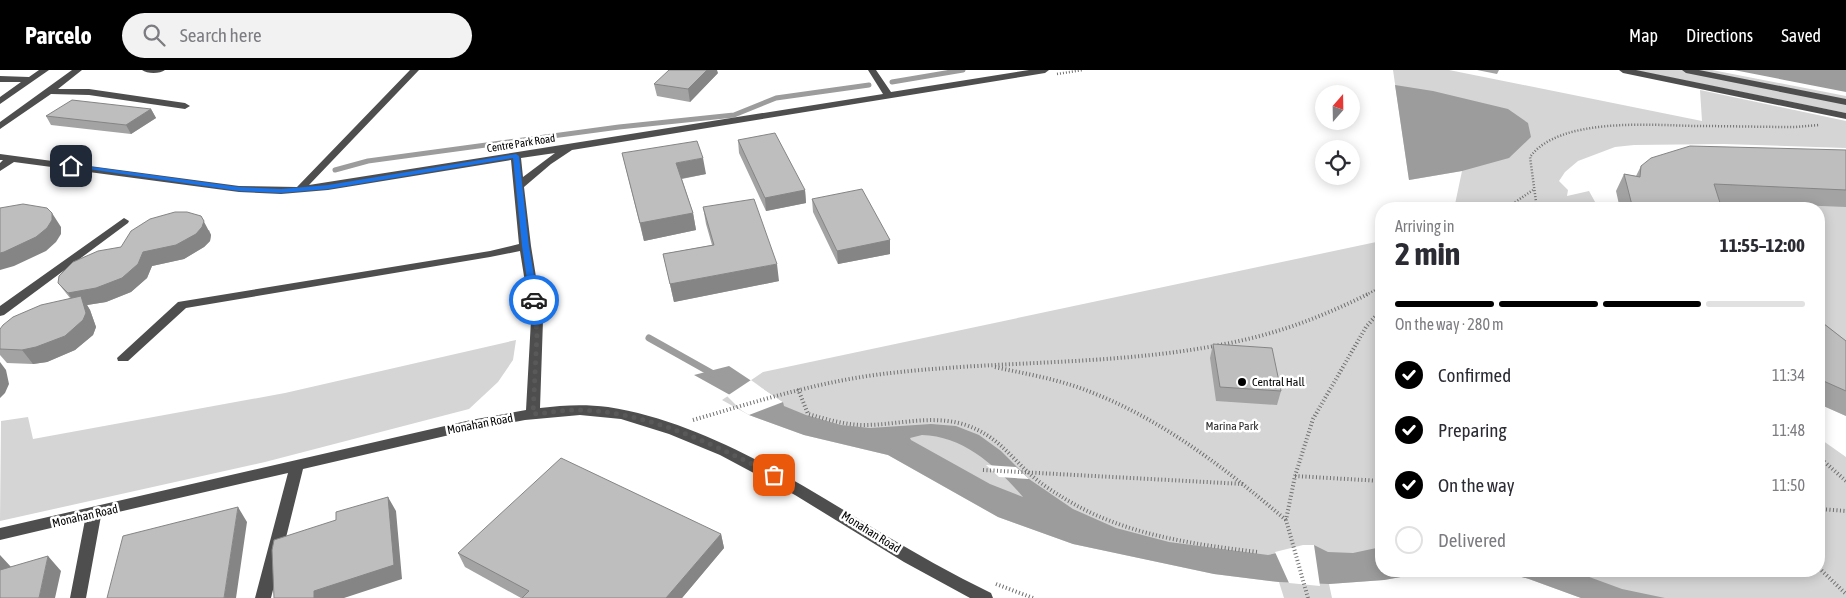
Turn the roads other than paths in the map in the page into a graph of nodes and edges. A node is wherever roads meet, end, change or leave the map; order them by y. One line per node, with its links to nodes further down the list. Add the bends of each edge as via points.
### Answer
1 (45, 70): 11 (street)
2 (78, 70): 12 (street)
3 (146, 70): 4 (street)
4 (161, 70)
5 (415, 70): 25 (street)
6 (872, 70): 13 (street)
7 (1045, 70): 13 (street, Centre Park Road)
8 (1623, 70): 17 (street)
9 (1686, 70): 15 (street)
10 (0, 80): 11 (street)
11 (30, 80): 14 (street)
12 (48, 91): 16 (street, via 89,92); 18 (street)
13 (889, 96): 19 (street, Centre Park Road)
14 (0, 101)
15 (1846, 102)
16 (185, 106)
17 (1846, 116)
18 (0, 126)
19 (573, 147): 20 (street, Centre Park Road); 24 (street, via 546,162)
20 (516, 156): 24 (street); 25 (street, Centre Park Road)
21 (0, 157): 22 (street, Centre Park Road)
22 (13, 158): 23 (street); 25 (street, Centre Park Road, via 239,189)
23 (0, 168)
24 (519, 186): 27 (street)
25 (300, 189)
26 (124, 221): 28 (street)
27 (526, 246): 29 (street, via 182,305); 30 (street, via 537,320)
28 (0, 312)
29 (123, 358)
30 (533, 414): 31 (street, Monahan Road, via 433,433); 36 (street, Monahan Road, via 590,411 621,415 718,447 774,475 911,558)
31 (297, 466): 32 (street, Monahan Road); 35 (street)
32 (94, 514): 33 (street, Monahan Road); 34 (street)
33 (0, 534)
34 (78, 598)
35 (263, 598)
36 (985, 598)

